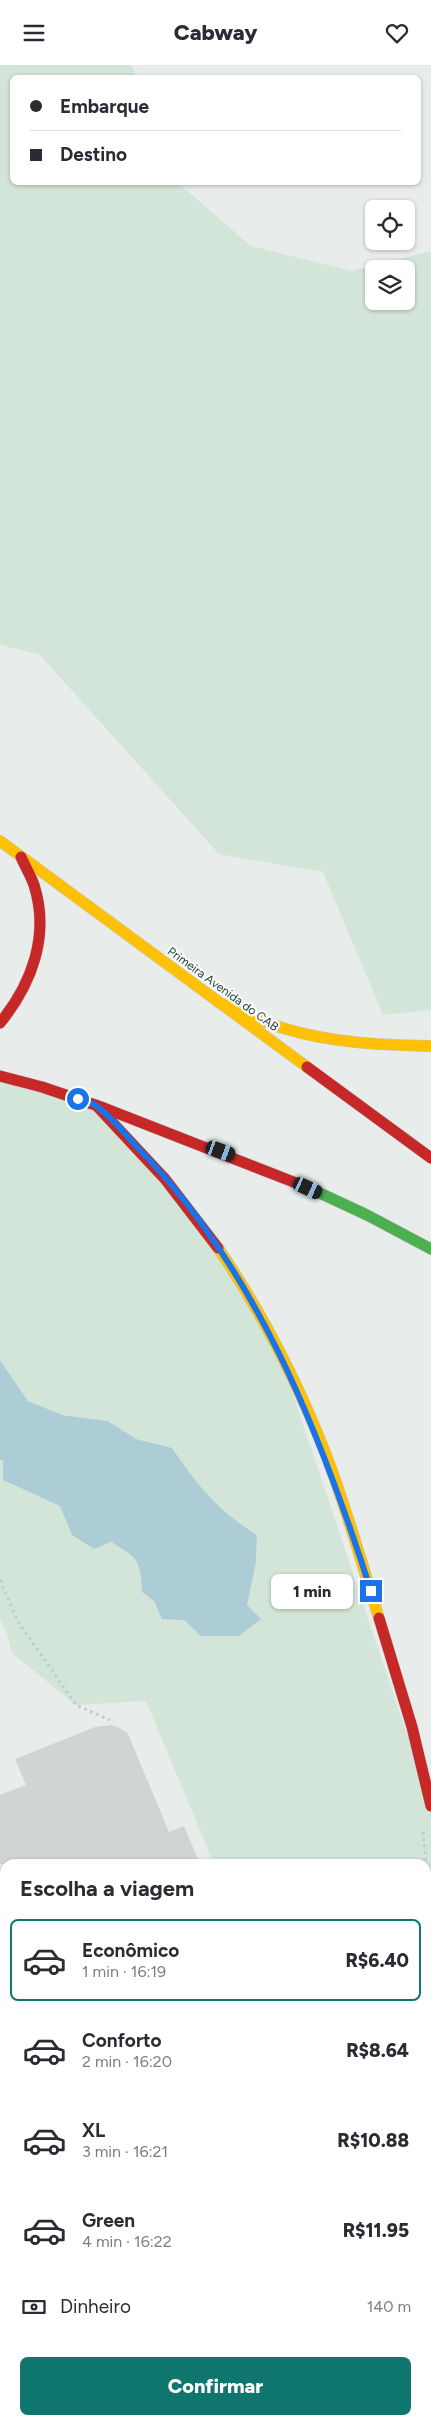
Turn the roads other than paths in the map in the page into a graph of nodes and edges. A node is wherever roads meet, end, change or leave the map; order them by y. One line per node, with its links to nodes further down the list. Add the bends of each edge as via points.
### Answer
1 (0, 841): 2 (main road, Primeira Avenida do CAB)
2 (20, 855): 3 (main road, Primeira Avenida do CAB); 4 (main road, via 34,885 40,917 39,949 30,980 14,1008)
3 (218, 1002): 5 (main road, via 285,1028 338,1041); 8 (main road, Primeira Avenida do CAB)
4 (0, 1023)
5 (431, 1046)
6 (0, 1076): 7 (main road)
7 (96, 1105): 9 (main road, via 256,1165); 10 (main road, via 160,1170 196,1216 226,1259 279,1353 324,1453 351,1530 418,1745)
8 (431, 1158)
9 (431, 1249)
10 (431, 1806)

